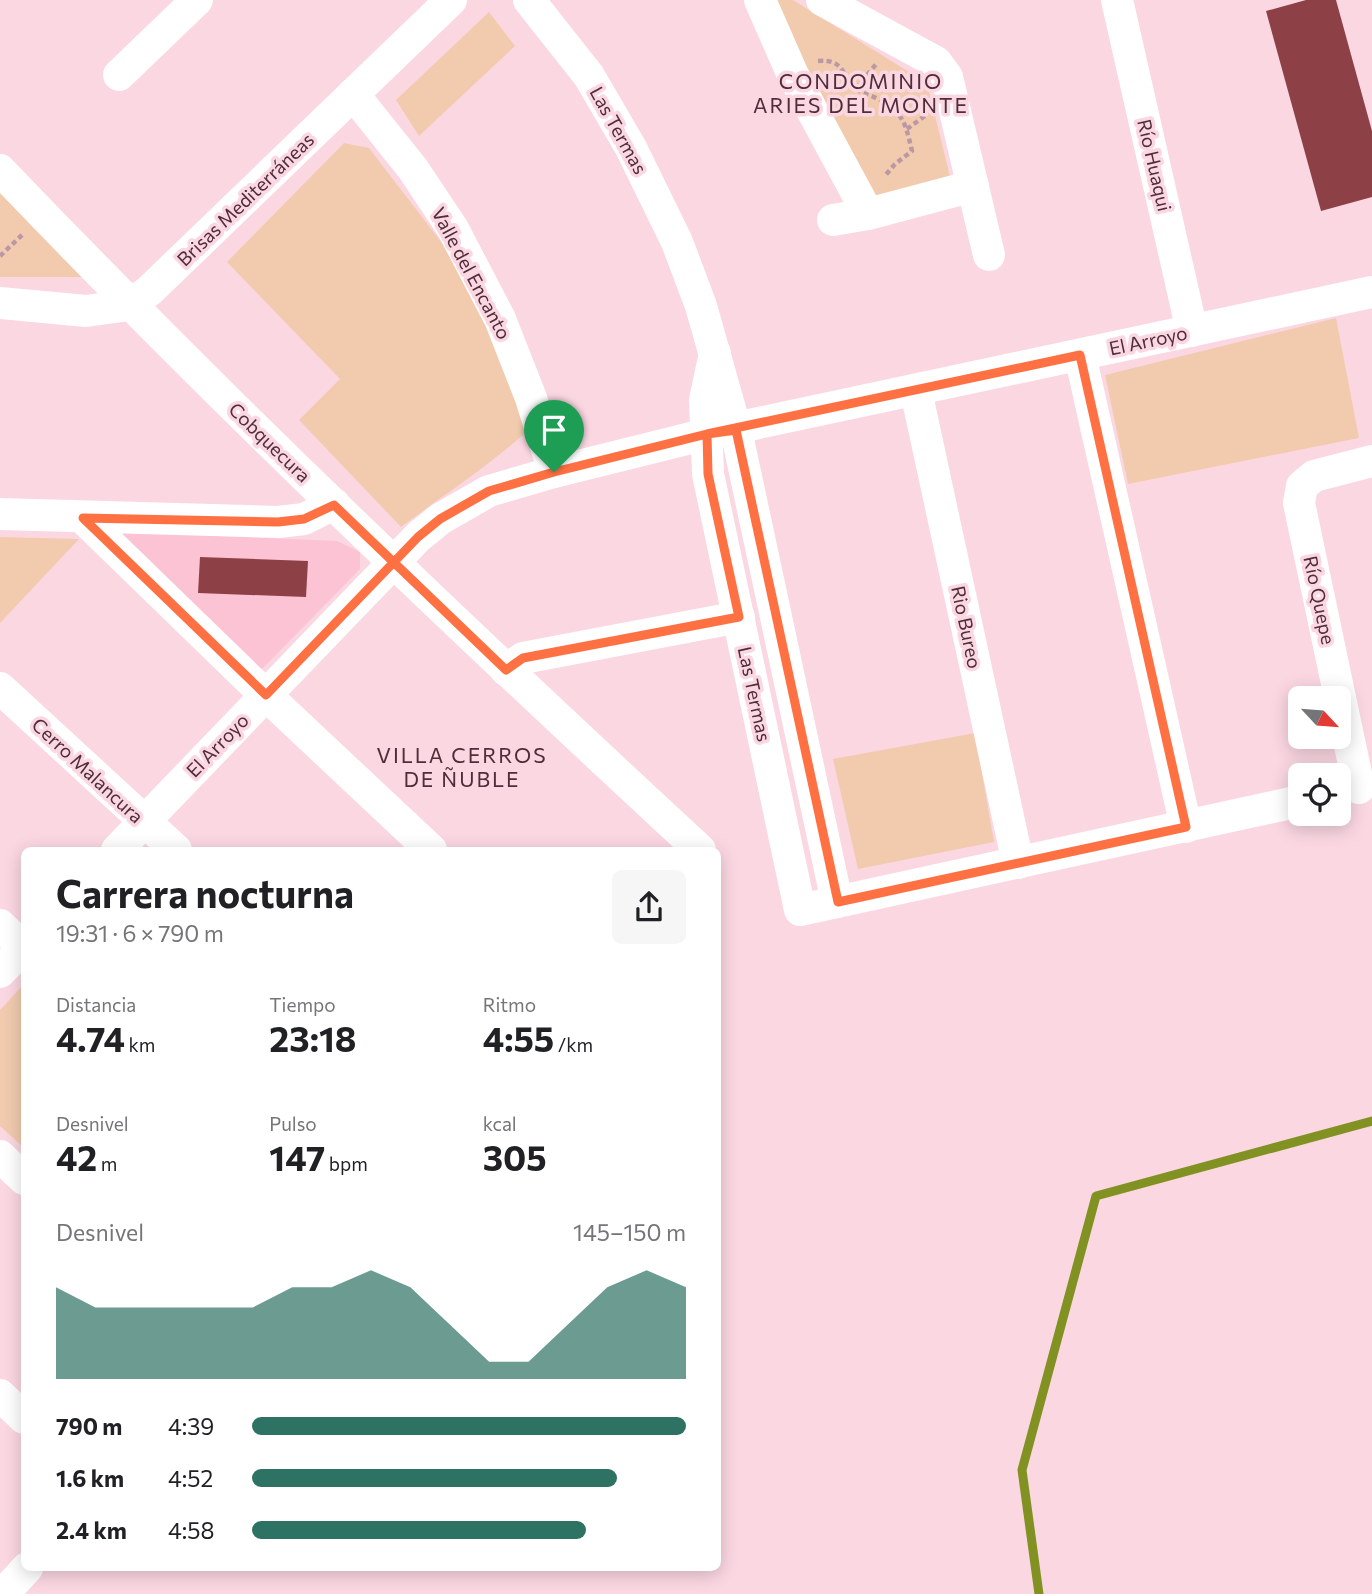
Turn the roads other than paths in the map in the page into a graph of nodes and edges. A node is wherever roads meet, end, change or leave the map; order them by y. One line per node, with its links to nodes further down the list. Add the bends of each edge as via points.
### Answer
1 (197, 0): 7 (street)
2 (451, 0): 8 (street, Brisas Mediterráneas)
3 (528, 0): 20 (street, Las Termas, via 589,76 677,242 715,353)
4 (760, 0): 11 (street, via 792,73)
5 (822, 0): 10 (street, via 936,62 947,77)
6 (1117, 0): 17 (street, Río Huaqui)
7 (119, 75)
8 (353, 94): 16 (street, Brisas Mediterráneas, via 149,291); 22 (street, Valle del Encanto, via 413,169 453,229 500,319)
9 (0, 170): 16 (street, Cobquecura)
10 (973, 186): 11 (street); 13 (street)
11 (868, 214): 12 (street)
12 (833, 220)
13 (989, 255)
14 (1372, 292): 17 (street, El Arroyo)
15 (0, 303): 16 (street, Brisas Mediterráneas, via 86,311)
16 (129, 305): 23 (street, Cobquecura)
17 (1192, 331): 18 (street, El Arroyo)
18 (1080, 355): 19 (street, El Arroyo); 34 (street)
19 (916, 391): 20 (street, El Arroyo); 39 (street, Rio Bureo)
20 (722, 432): 22 (street, El Arroyo); 27 (street, Las Termas, via 708,474); 40 (street, Las Termas)
21 (1372, 461): 31 (street, Río Quepe, via 1314,477 1302,486 1299,503)
22 (554, 472): 26 (street, El Arroyo, via 470,501 440,519)
23 (334, 505): 25 (street, via 304,519 278,522); 26 (street, Cobquecura)
24 (0, 514): 25 (street)
25 (83, 518): 30 (street)
26 (394, 562): 28 (street, Cobquecura); 30 (street, El Arroyo)
27 (739, 617): 28 (street, via 523,658); 40 (street, Las Termas, via 800,910)
28 (506, 670): 38 (street, Cobquecura)
29 (0, 688): 33 (street, Cerro Malancura)
30 (266, 695): 33 (street, El Arroyo); 37 (street)
31 (1357, 788)
32 (1288, 804): 34 (street)
33 (144, 822): 35 (street, El Arroyo); 36 (street, Cerro Malancura)
34 (1186, 827): 39 (street)
35 (120, 847)
36 (173, 847)
37 (428, 847)
38 (697, 847)
39 (1018, 863): 40 (street)
40 (838, 902)
41 (0, 925): 42 (street)
42 (21, 944)
43 (21, 950): 44 (street)
44 (0, 972)
45 (0, 1156): 46 (street)
46 (21, 1176)
47 (0, 1395): 48 (street)
48 (21, 1415)
49 (24, 1571): 50 (street)
50 (3, 1594)

